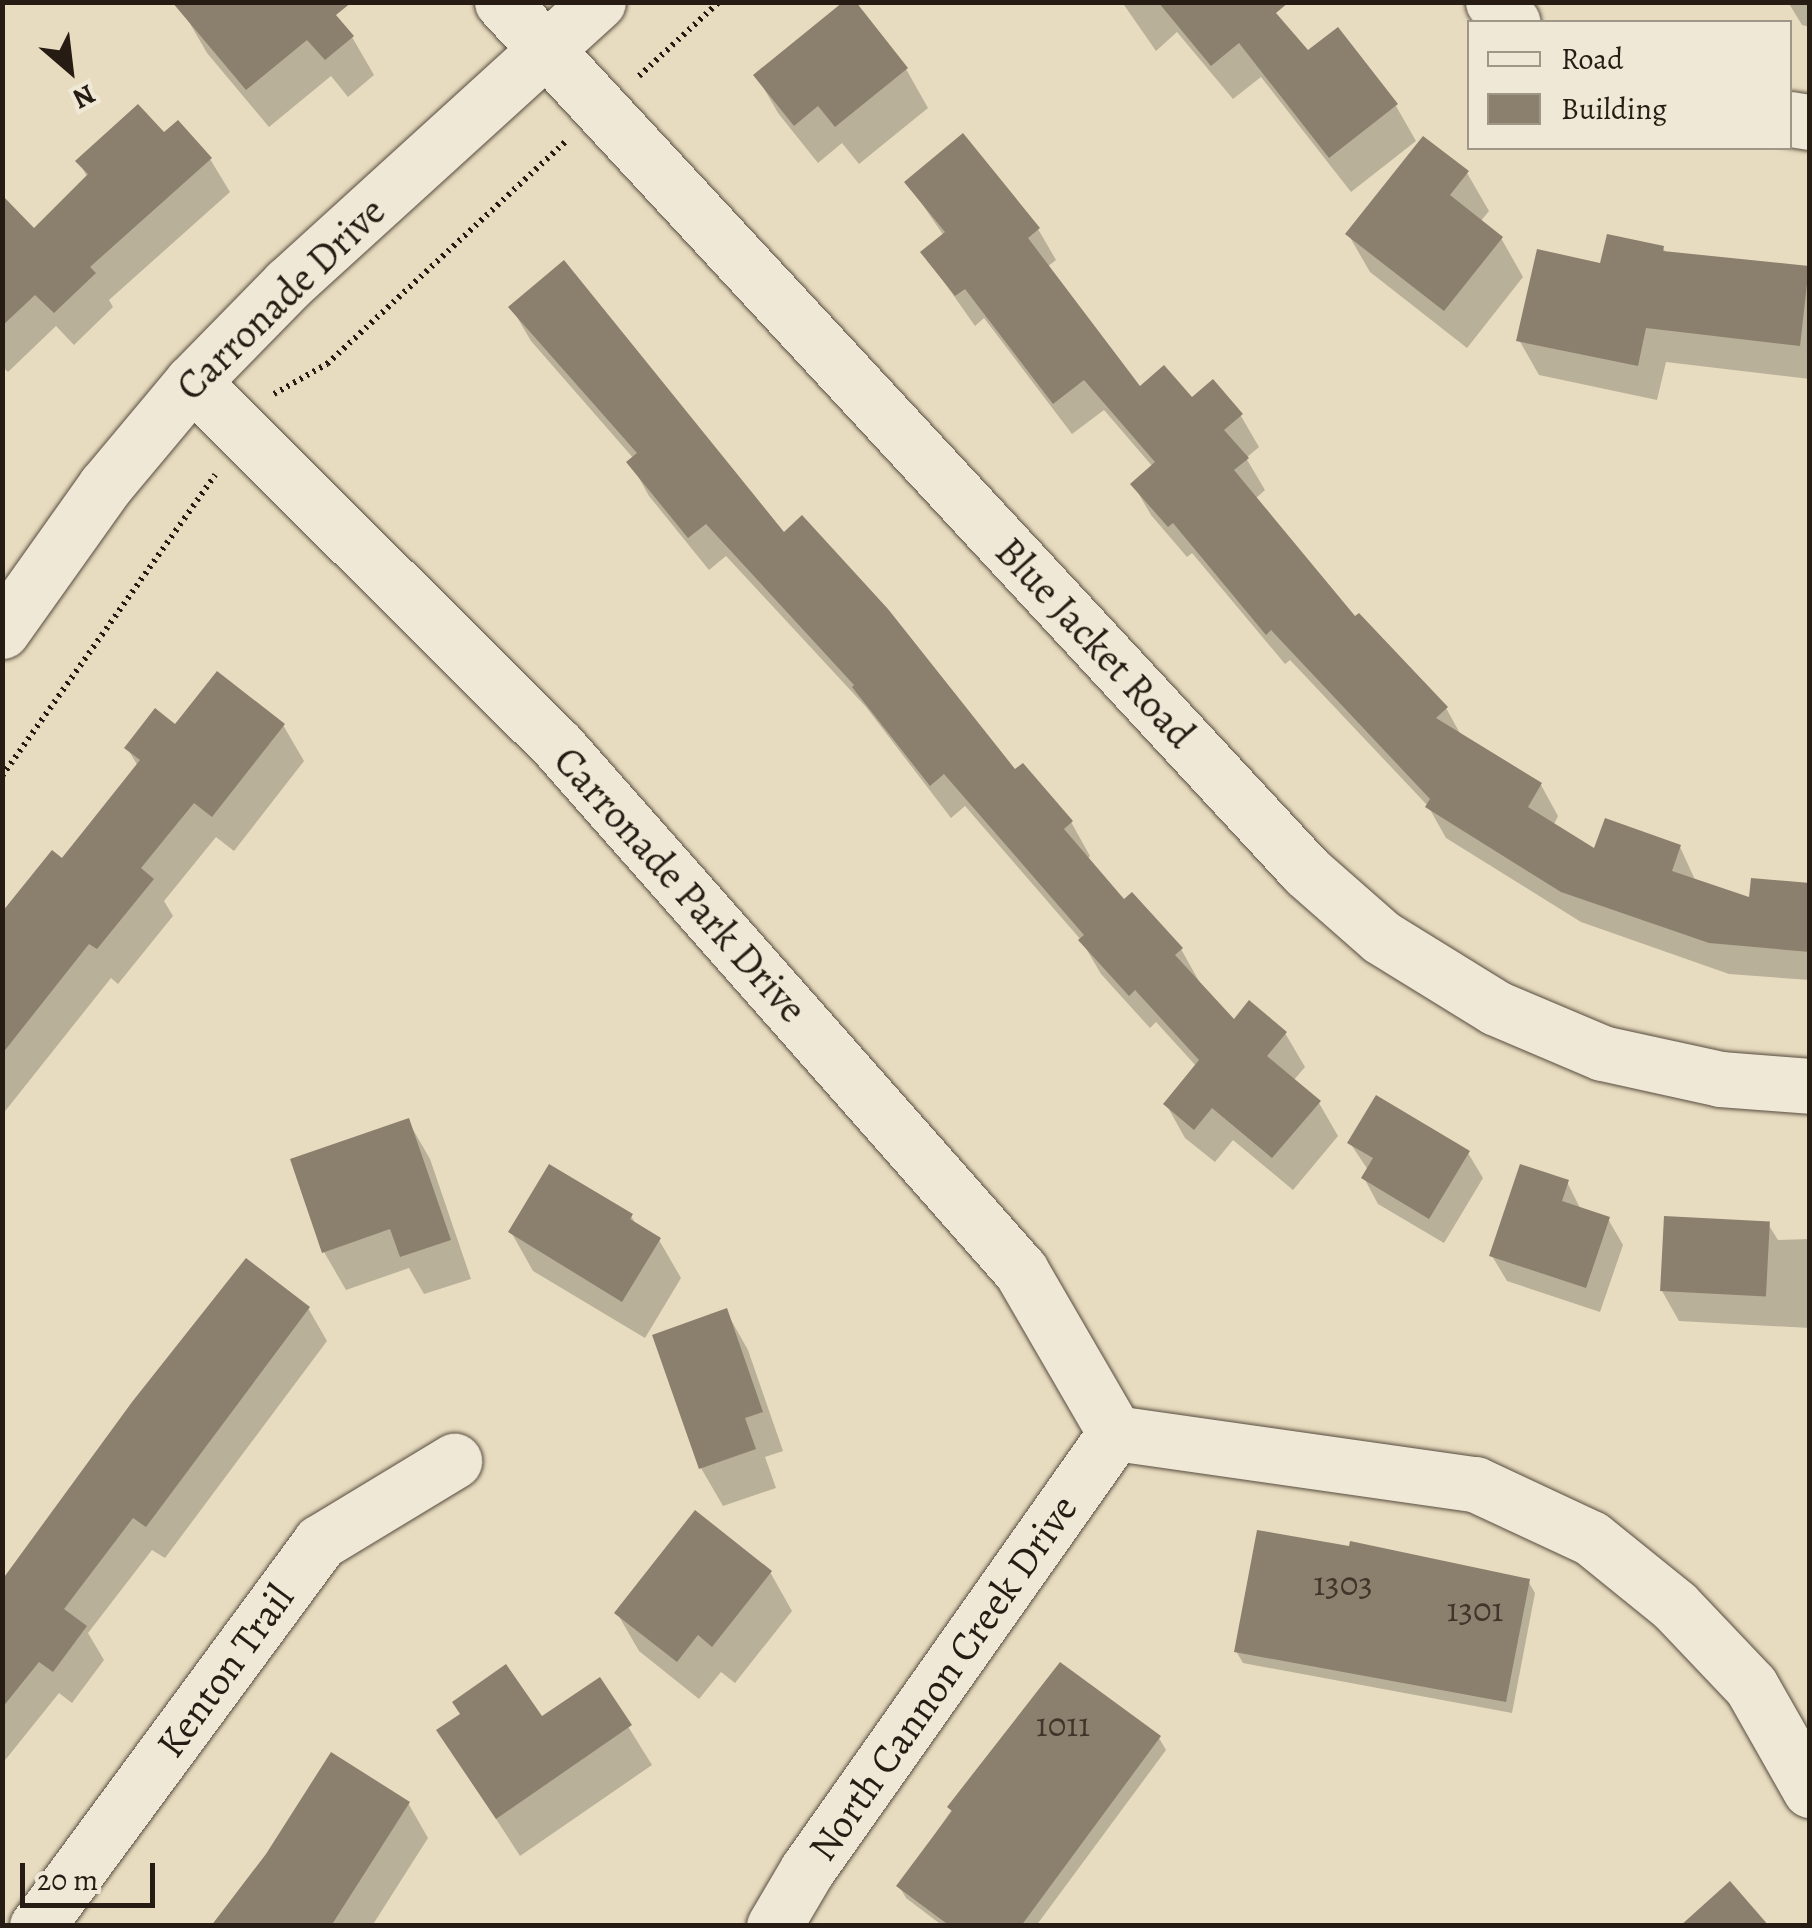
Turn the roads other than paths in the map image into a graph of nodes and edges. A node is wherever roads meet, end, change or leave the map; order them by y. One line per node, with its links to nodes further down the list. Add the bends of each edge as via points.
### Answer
1 (502, 2): 3 (street, Blue Jacket Road)
2 (598, 2): 3 (street, Carronade Drive)
3 (546, 50): 4 (street, Carronade Drive, via 288,284); 6 (street, Blue Jacket Road, via 1306,871 1381,938 1496,1008 1602,1053 1720,1079)
4 (192, 382): 5 (street, Carronade Drive, via 104,486); 7 (street, Carronade Park Drive, via 558,746 1021,1270)
5 (2, 631)
6 (1810, 1086)
7 (1115, 1432): 9 (street, via 1475,1484 1591,1538 1675,1606 1751,1686); 11 (street, North Cannon Creek Drive)
8 (454, 1461): 10 (street, Kenton Trail, via 320,1542)
9 (1810, 1790)
10 (37, 1926)
11 (774, 1926)

